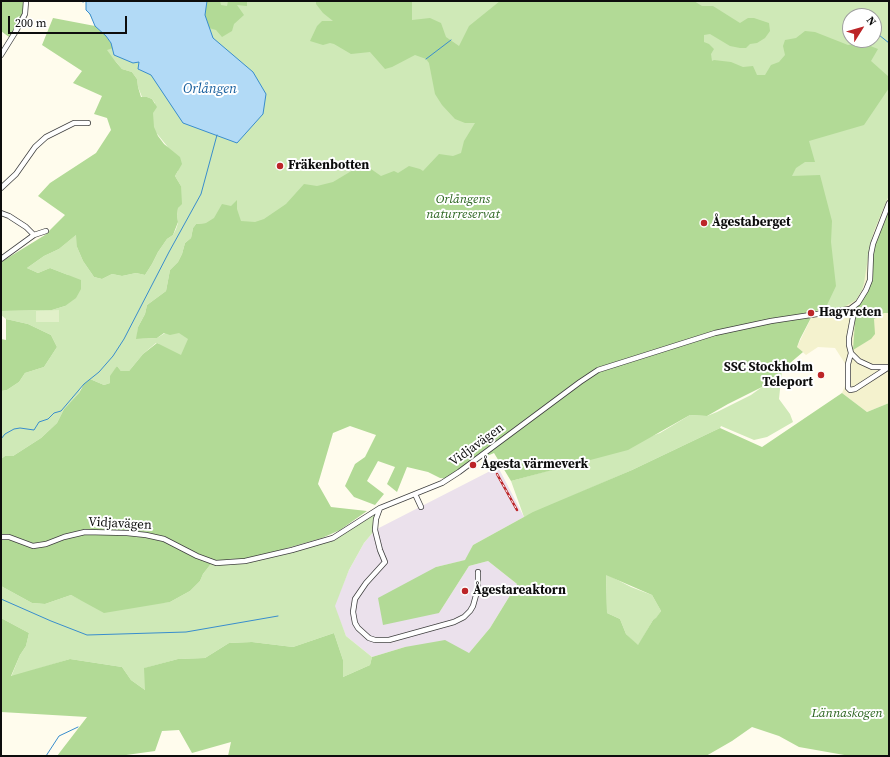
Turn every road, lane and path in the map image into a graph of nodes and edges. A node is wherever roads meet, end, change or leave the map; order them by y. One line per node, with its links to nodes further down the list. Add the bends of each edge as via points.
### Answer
1 (26, 1): 2 (street, via 25,14)
2 (1, 55)
3 (88, 123): 4 (street, via 74,123 52,133 35,147 16,174)
4 (1, 188)
5 (889, 203): 10 (street, via 873,244 870,280 858,303)
6 (1, 213): 8 (street, via 20,223)
7 (46, 231): 8 (street)
8 (34, 235): 9 (street)
9 (1, 259)
10 (850, 309): 11 (street, via 853,317 849,338); 13 (street, Vidjavägen, via 765,322 715,333 598,370 459,472 442,483)
11 (851, 353): 12 (street, via 859,362 872,368); 12 (street, via 848,364 850,390)
12 (889, 367)
13 (415, 494): 14 (street, Vidjavägen); 15 (street)
14 (380, 508): 16 (street, Vidjavägen, via 333,538 245,561 216,562 197,556 164,539 127,533 84,532 33,546 9,537); 17 (street, via 375,530 385,562 366,583 353,606 355,623 363,634 375,640 389,640 464,617 473,606 478,588)
15 (421, 508)
16 (1, 537)
17 (478, 572)

